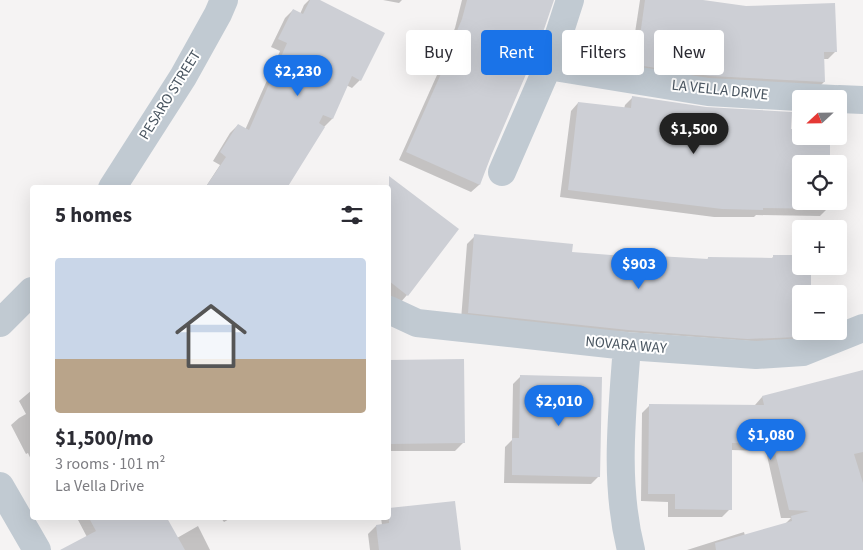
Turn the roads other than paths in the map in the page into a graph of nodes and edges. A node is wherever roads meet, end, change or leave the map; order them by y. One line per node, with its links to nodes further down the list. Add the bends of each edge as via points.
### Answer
1 (224, 0): 10 (street, PESARO STREET, via 184,77)
2 (570, 0): 3 (street)
3 (552, 54)
4 (552, 67): 6 (street, LA VELLA DRIVE, via 708,92)
5 (544, 75): 9 (street)
6 (792, 97)
7 (848, 99): 8 (street)
8 (863, 100)
9 (502, 172)
10 (114, 185)
11 (30, 293): 13 (street)
12 (391, 311): 15 (street, NOVARA WAY, via 417,323)
13 (0, 323)
14 (863, 328): 15 (street, NOVARA WAY, via 803,352 756,355)
15 (627, 346): 18 (street, via 621,490)
16 (0, 486): 17 (street)
17 (37, 550)
18 (631, 550)

